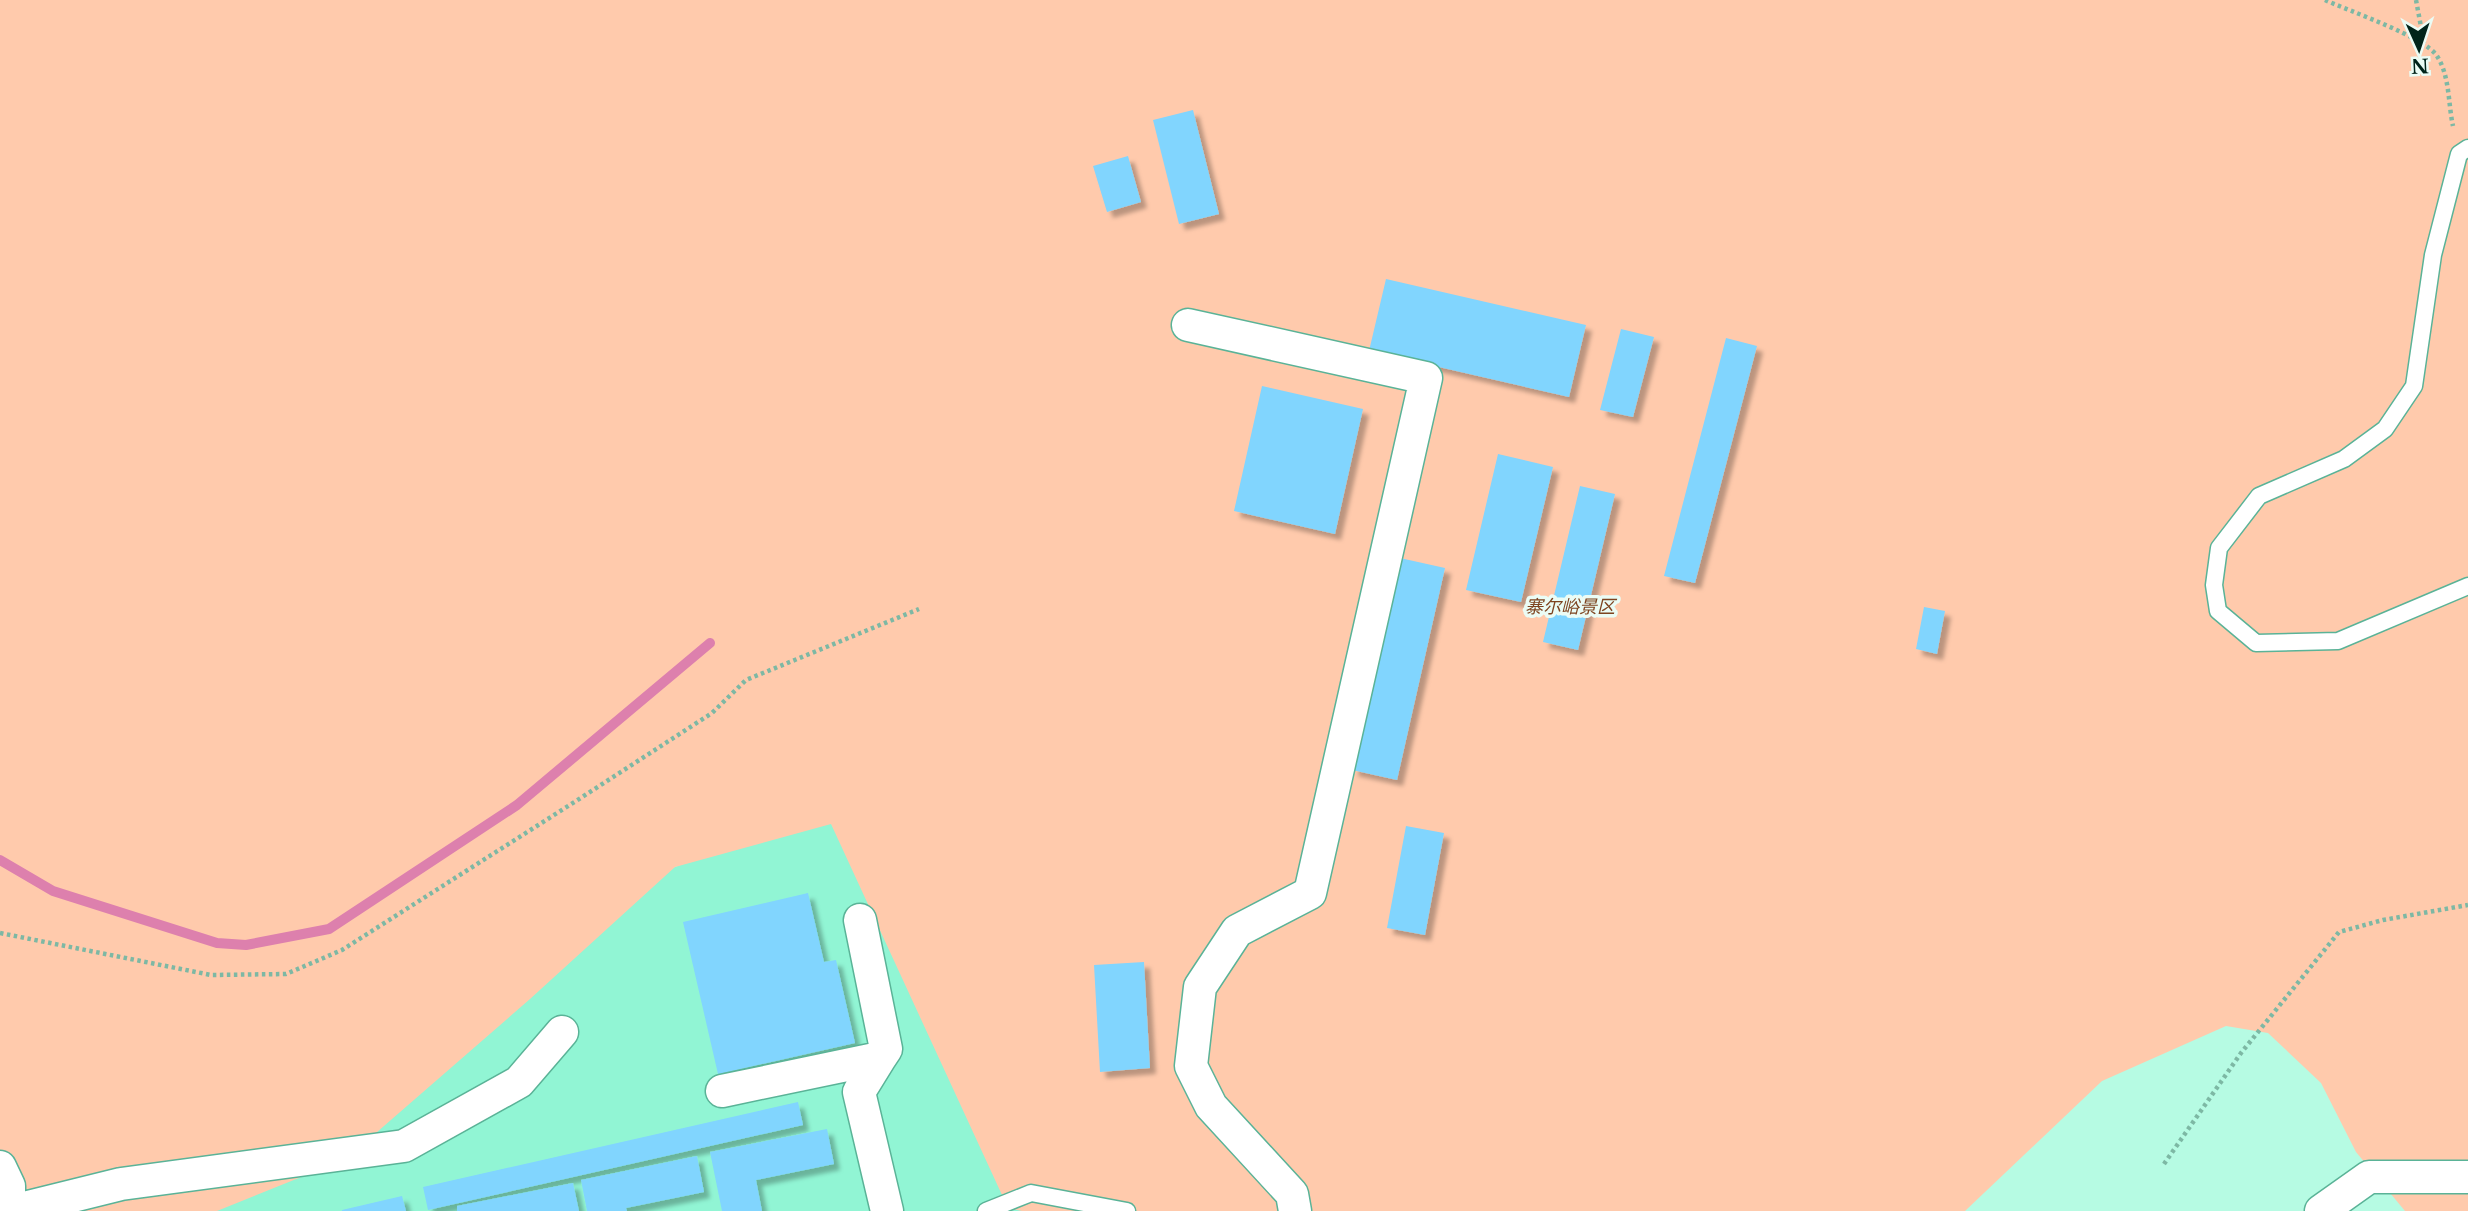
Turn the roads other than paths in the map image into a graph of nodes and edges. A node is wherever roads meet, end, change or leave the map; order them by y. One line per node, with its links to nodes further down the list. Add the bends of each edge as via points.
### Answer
1 (2464, 151): 3 (lane, via 2433,254 2414,386 2385,429 2344,459 2259,496 2219,548 2214,585 2218,611 2256,643 2338,641)
2 (1188, 325): 14 (street, via 1426,378 1310,894 1237,931 1200,987 1191,1066 1211,1106 1292,1194)
3 (2468, 586)
4 (860, 920): 6 (street, via 887,1049)
5 (562, 1032): 10 (street, via 519,1082 404,1146 121,1184)
6 (880, 1058): 7 (street); 11 (street, via 859,1092)
7 (722, 1091)
8 (0, 1167): 10 (street, via 9,1186)
9 (2468, 1177): 15 (street, via 2369,1177)
10 (11, 1211)
11 (887, 1211)
12 (986, 1211): 13 (lane, via 1031,1193)
13 (1127, 1211)
14 (1295, 1211)
15 (2321, 1211)

